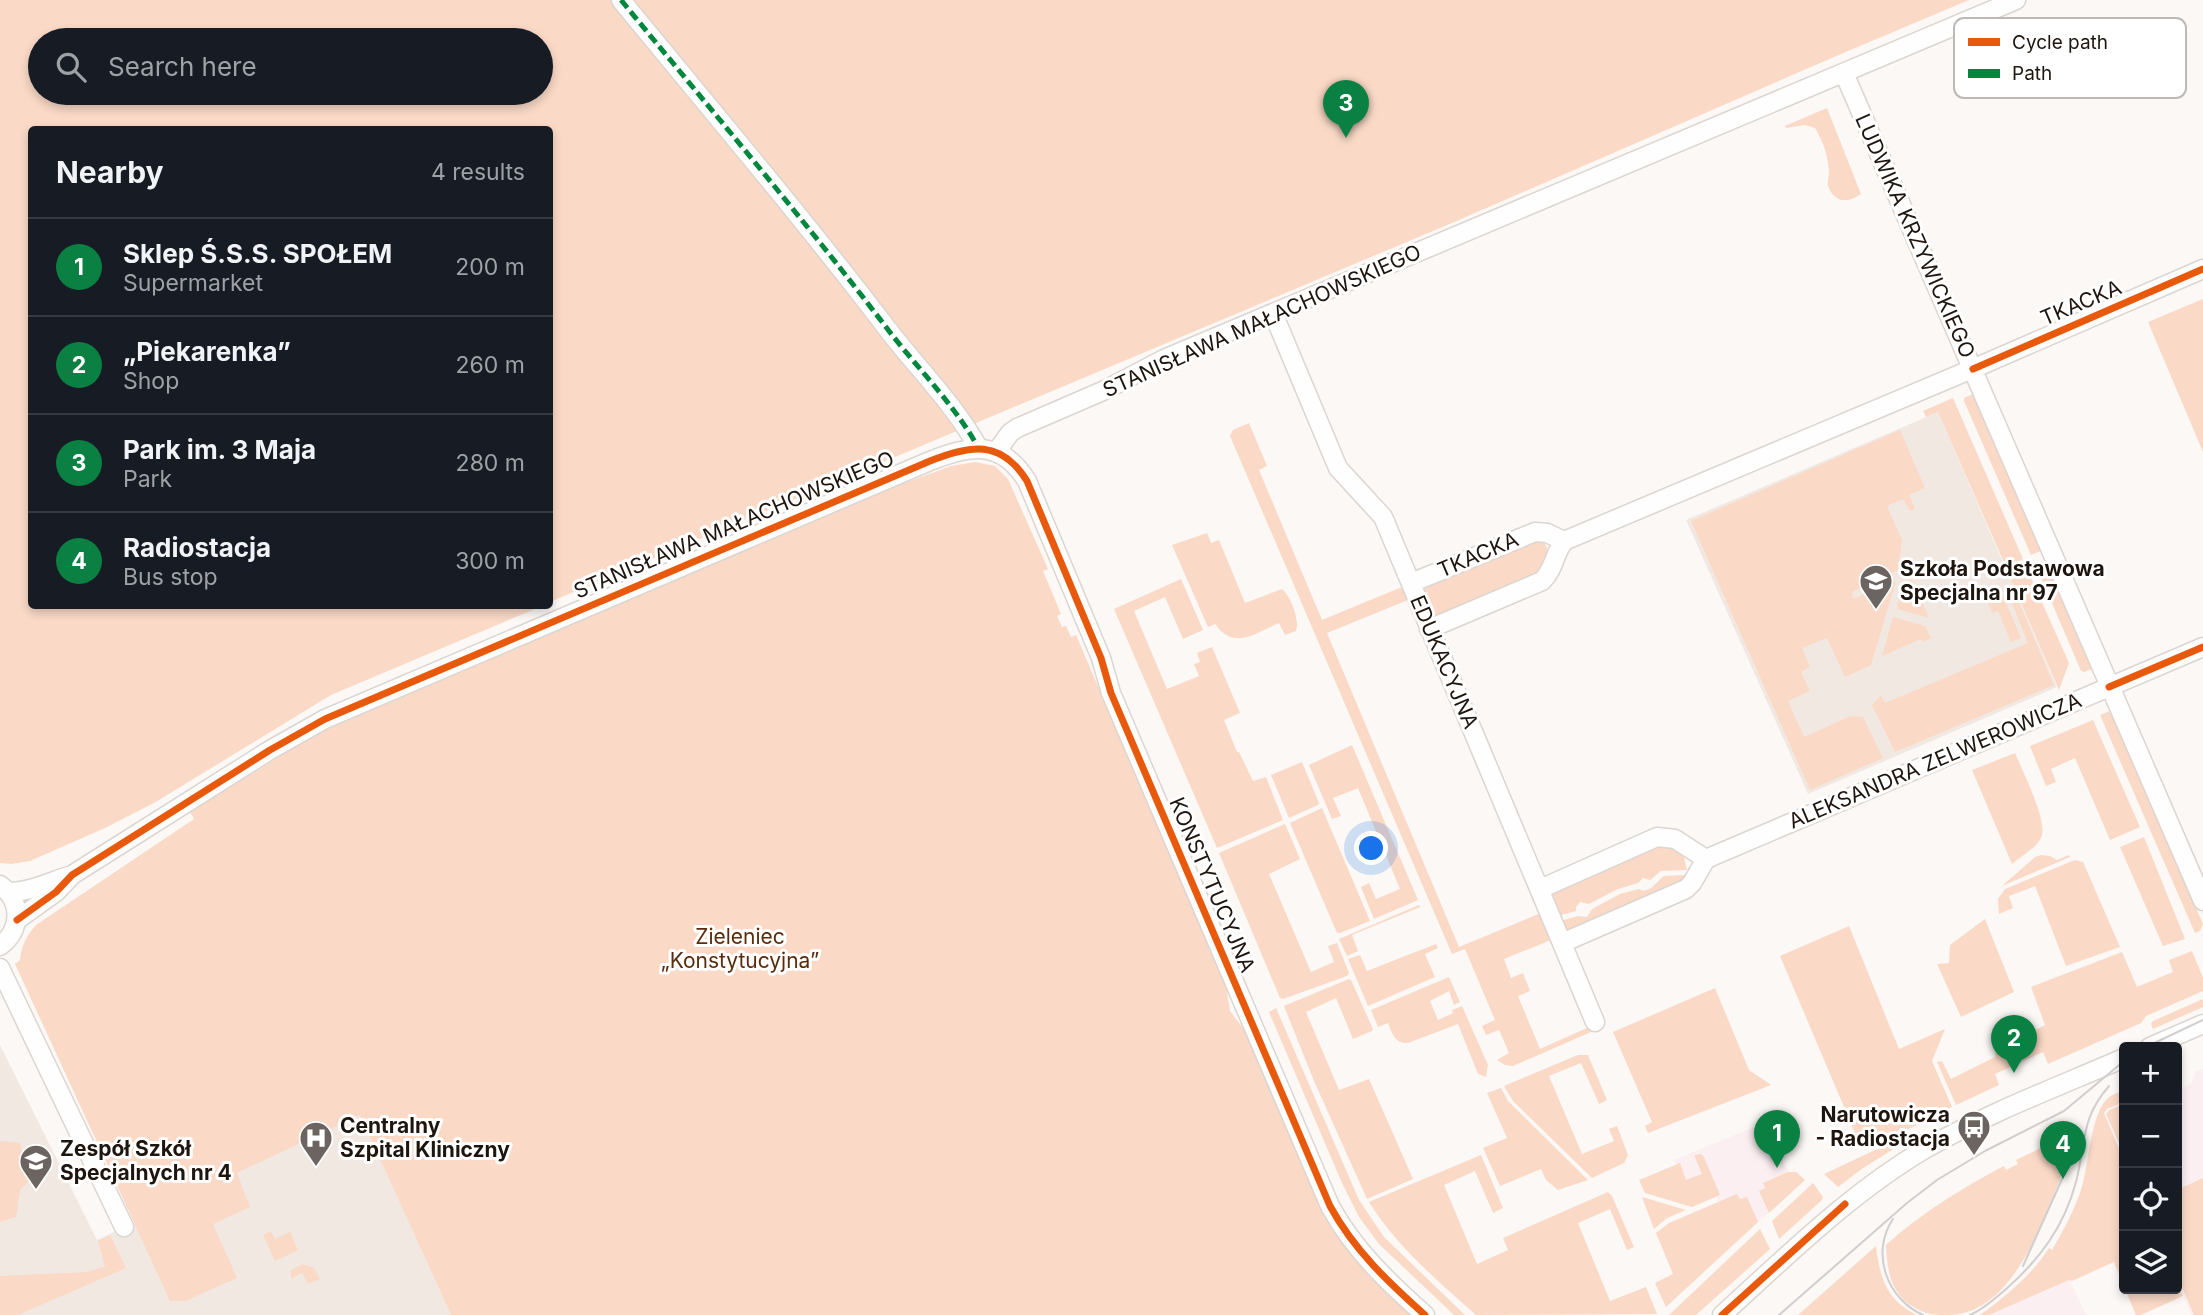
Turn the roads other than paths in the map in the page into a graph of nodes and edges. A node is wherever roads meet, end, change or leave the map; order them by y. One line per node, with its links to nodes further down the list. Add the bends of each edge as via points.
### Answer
1 (621, 0): 9 (street, via 847,275 966,426)
2 (2016, 0): 3 (street, STANISŁAWA MAŁACHOWSKIEGO)
3 (1973, 18)
4 (1954, 26): 5 (street, STANISŁAWA MAŁACHOWSKIEGO)
5 (1844, 72): 7 (street, STANISŁAWA MAŁACHOWSKIEGO); 8 (street, LUDWIKA KRZYWICKIEGO)
6 (2203, 269): 8 (street, TKACKA)
7 (1273, 313): 10 (street, STANISŁAWA MAŁACHOWSKIEGO, via 1017,428); 12 (street, EDUKACYJNA, via 1338,468 1383,517)
8 (1973, 369): 11 (street, TKACKA); 15 (street, LUDWIKA KRZYWICKIEGO)
9 (979, 449): 10 (street, STANISŁAWA MAŁACHOWSKIEGO); 17 (street, STANISŁAWA MAŁACHOWSKIEGO, via 929,461 325,719)
10 (997, 451): 30 (street, KONSTYTUCYJNA, via 1015,464 1027,481 1101,658 1111,693 1330,1206 1360,1252)
11 (1564, 541): 12 (street, TKACKA, via 1535,532); 13 (street, via 1542,582)
12 (1411, 583): 13 (street, EDUKACYJNA)
13 (1429, 629): 19 (street, EDUKACYJNA)
14 (2203, 647): 15 (street, ALEKSANDRA ZELWEROWICZA)
15 (2109, 687): 16 (street, ALEKSANDRA ZELWEROWICZA); 20 (street, LUDWIKA KRZYWICKIEGO)
16 (1706, 859): 19 (street, via 1675,839 1657,837); 22 (street, via 1686,889)
17 (72, 875): 18 (street, STANISŁAWA MAŁACHOWSKIEGO, via 25,891); 21 (street, STANISŁAWA MAŁACHOWSKIEGO)
18 (5, 888): 21 (street, via 17,909)
19 (1540, 889): 22 (street, EDUKACYJNA)
20 (2203, 901)
21 (17, 920): 23 (street)
22 (1562, 943): 25 (street, EDUKACYJNA)
23 (0, 946)
24 (0, 968): 29 (street)
25 (1595, 1022)
26 (2203, 1024): 27 (street)
27 (2162, 1042)
28 (2119, 1060): 31 (street, via 1992,1114 1905,1162 1845,1205)
29 (124, 1227)
30 (1425, 1315)
31 (1722, 1315)

